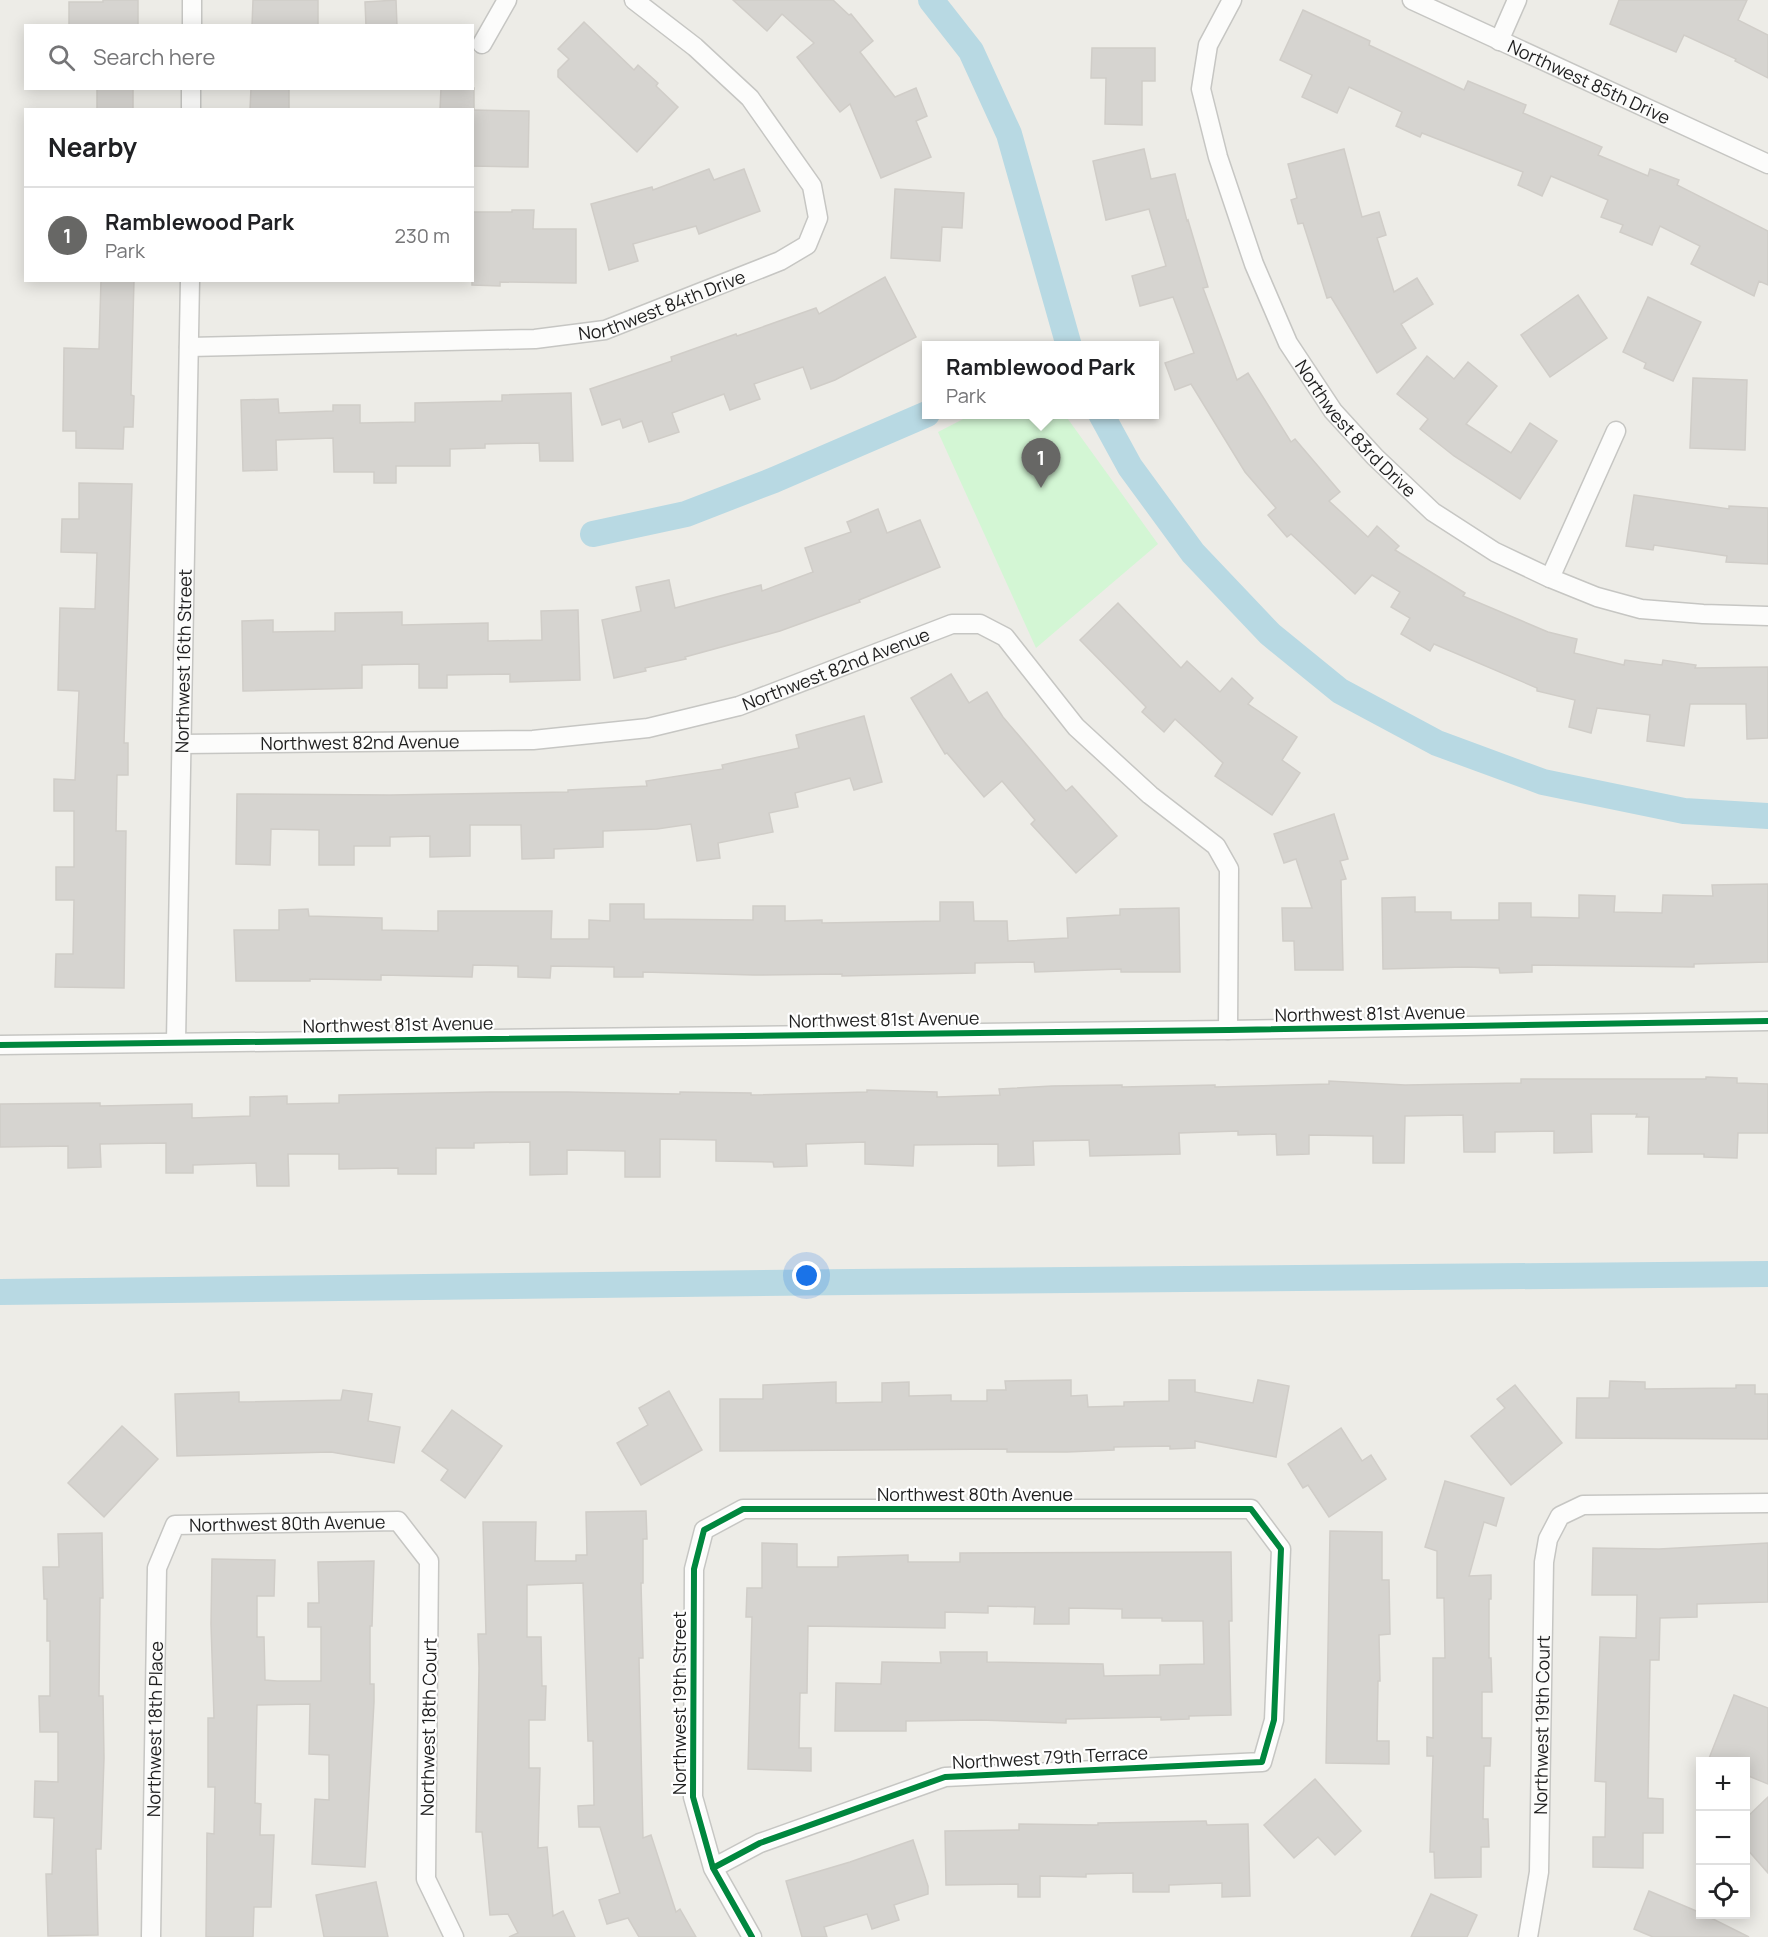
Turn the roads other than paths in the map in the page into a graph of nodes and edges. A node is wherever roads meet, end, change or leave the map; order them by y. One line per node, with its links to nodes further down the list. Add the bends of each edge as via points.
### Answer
1 (192, 0): 7 (street)
2 (507, 0): 9 (street)
3 (634, 0): 14 (street, Northwest 84th Drive, via 695,47 750,98 812,186 818,218 807,244 780,261 605,330 535,339)
4 (1232, 0): 16 (street, Northwest 83rd Drive, via 1208,45 1201,89 1218,158 1250,253 1288,343 1333,411 1433,512 1495,552)
5 (1412, 0): 8 (street, Northwest 85th Drive)
6 (1517, 0): 8 (street)
7 (192, 24)
8 (1499, 42): 12 (street, Northwest 85th Drive)
9 (482, 44)
10 (191, 90): 11 (street)
11 (191, 108)
12 (1768, 164)
13 (190, 282): 14 (street, Northwest 16th Street)
14 (189, 347): 18 (street, Northwest 16th Street)
15 (1616, 430): 16 (street)
16 (1550, 578): 17 (street, Northwest 83rd Drive, via 1641,609)
17 (1768, 616)
18 (182, 744): 20 (street, Northwest 82nd Avenue, via 533,740 648,728 739,706 952,624 980,624 1005,638 1085,734 1150,795 1216,846 1229,869); 21 (street, Northwest 16th Street)
19 (1768, 1021): 20 (street, Northwest 81st Avenue)
20 (1227, 1030): 21 (street, Northwest 81st Avenue)
21 (176, 1041): 22 (street, Northwest 81st Avenue)
22 (0, 1045)
23 (1768, 1503): 32 (street, Northwest 19th Court, via 1582,1505 1560,1516 1548,1539 1544,1562 1539,1872)
24 (398, 1521): 25 (street, Northwest 80th Avenue); 30 (street, Northwest 18th Court, via 429,1561 426,1879)
25 (175, 1525): 29 (street, Northwest 18th Place, via 157,1568)
26 (704, 1530): 27 (street, Northwest 80th Avenue, via 743,1509 1251,1509 1281,1549 1274,1720); 28 (street, Northwest 19th Street, via 694,1569 693,1797)
27 (1262, 1762): 28 (street, Northwest 79th Terrace, via 945,1777 760,1843)
28 (713, 1868): 31 (street, Northwest 19th Street)
29 (151, 1937)
30 (454, 1937)
31 (752, 1937)
32 (1528, 1937)

